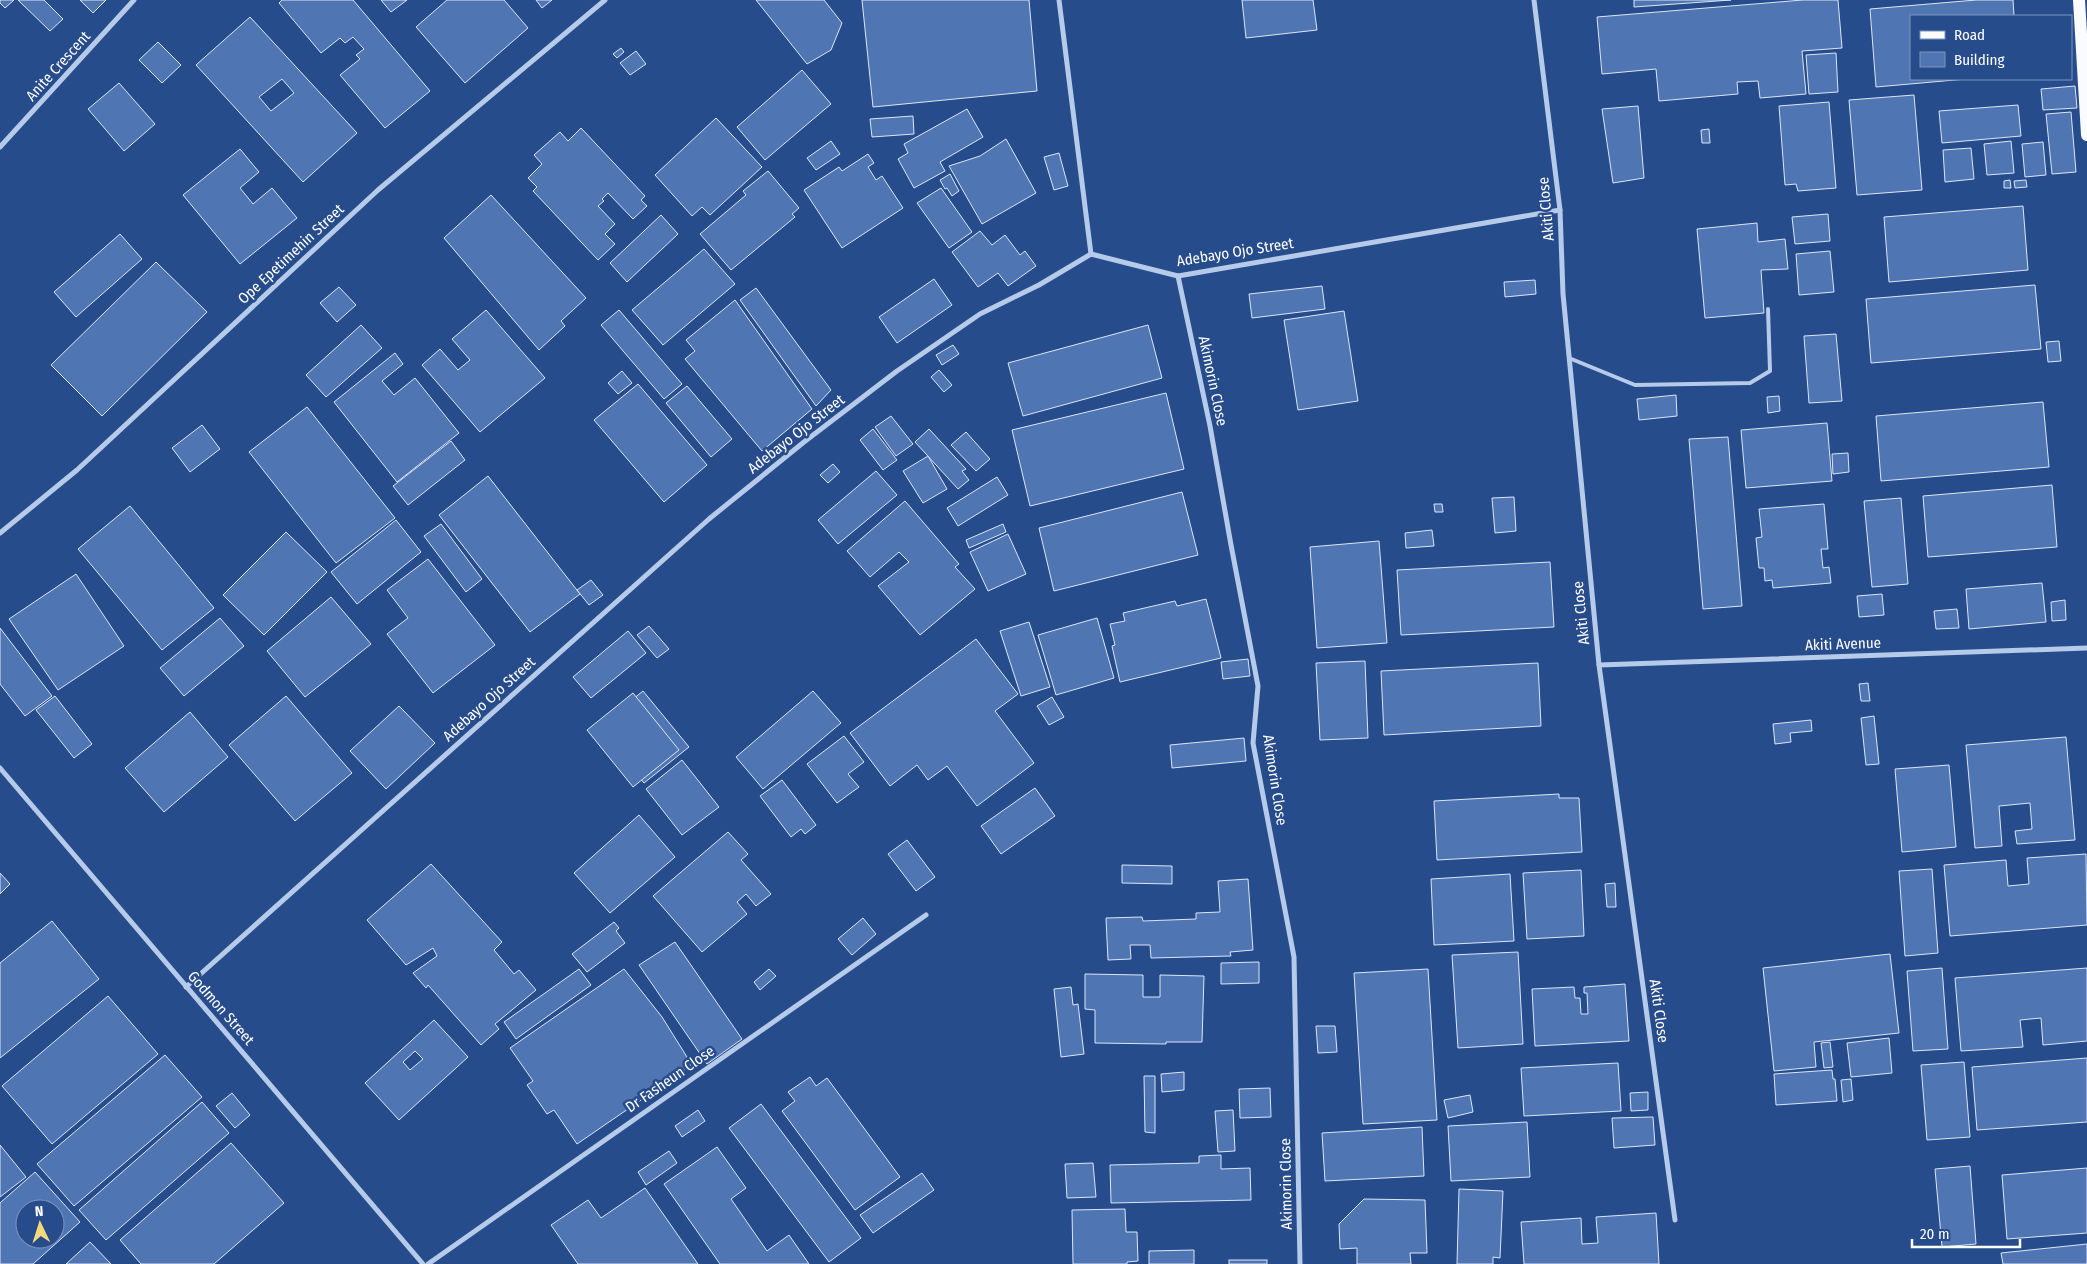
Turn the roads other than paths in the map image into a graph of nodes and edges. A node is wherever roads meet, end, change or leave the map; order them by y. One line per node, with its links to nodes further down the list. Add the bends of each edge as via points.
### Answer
1 (134, 0): 7 (street, Anite Crescent)
2 (605, 0): 13 (street, Ope Epetimehin Street, via 378,190 77,470)
3 (1060, 0): 9 (street)
4 (1534, 0): 8 (street, Akiti Close)
5 (2079, 0): 6 (main road)
6 (2087, 135)
7 (0, 147)
8 (1560, 210): 10 (street, Adebayo Ojo Street); 12 (street, Akiti Close)
9 (1091, 254): 10 (street, Adebayo Ojo Street); 18 (street, Adebayo Ojo Street, via 1039,285 980,314 897,371 804,442 702,526)
10 (1178, 276): 22 (street, Akimorin Close, via 1210,426 1258,686 1253,742 1294,956)
11 (1768, 309): 12 (lane, via 1770,371 1750,384 1635,385)
12 (1569, 358): 15 (street, Akiti Close)
13 (0, 533)
14 (2087, 648): 15 (street, Akiti Avenue)
15 (1599, 665): 19 (street, Akiti Close)
16 (0, 768): 18 (street, Godmon Street)
17 (926, 915): 21 (street, Dr Fasheun Close)
18 (186, 987): 20 (street, Godmon Street)
19 (1675, 1220)
20 (423, 1264)
21 (428, 1264)
22 (1300, 1264)

